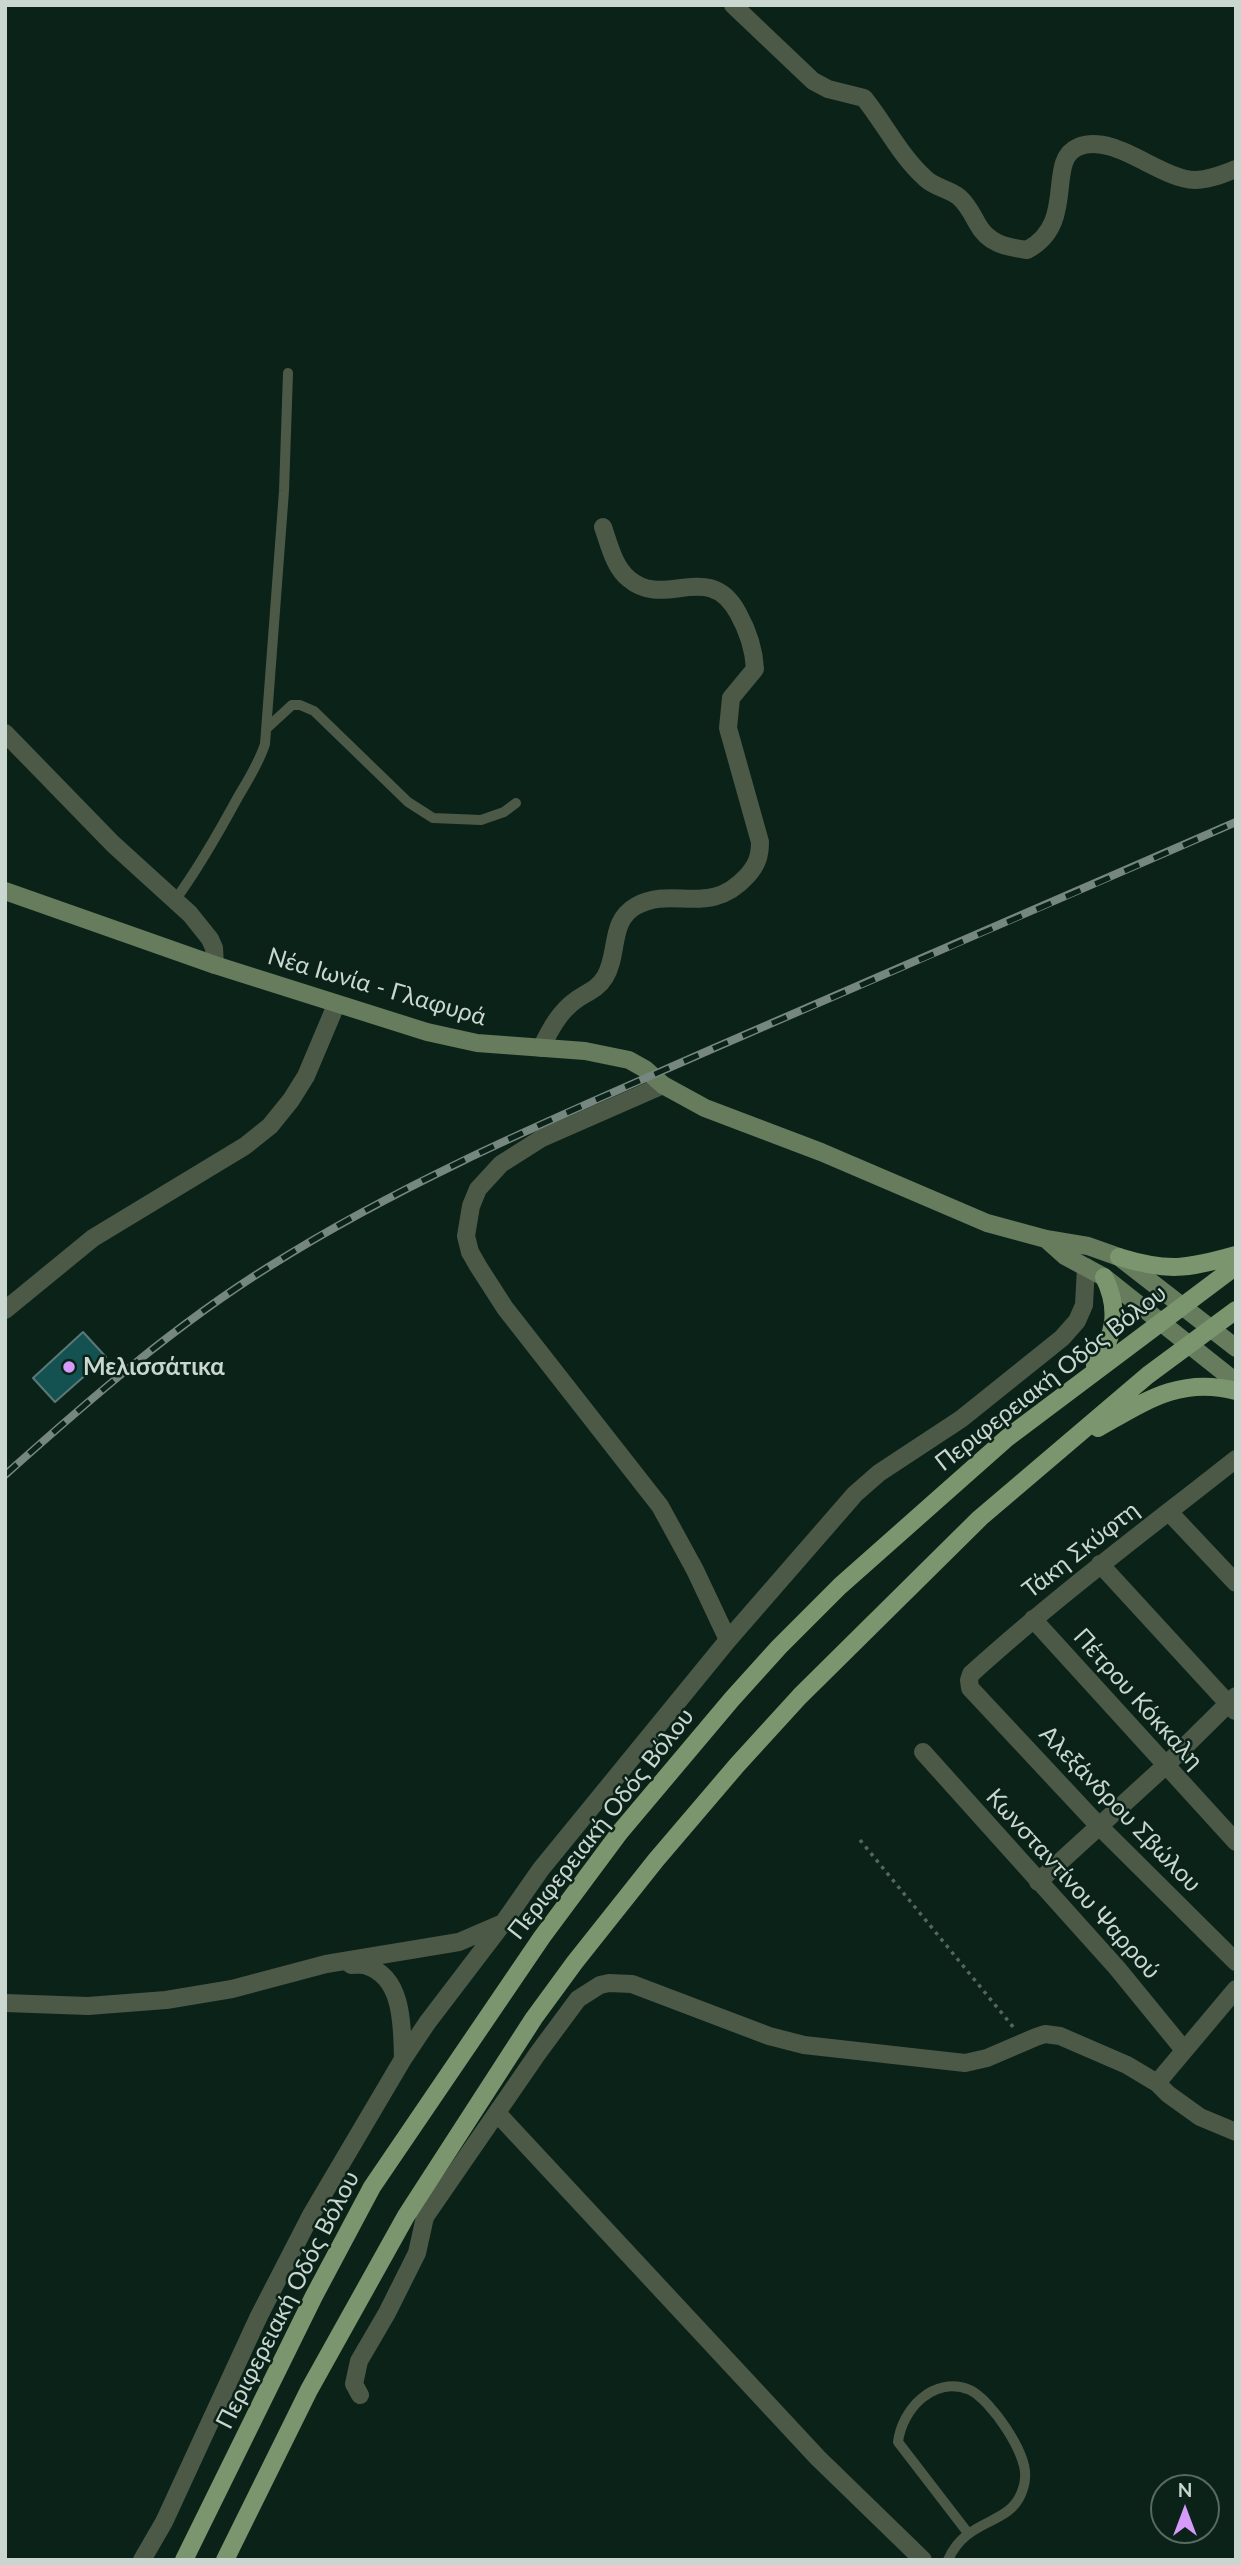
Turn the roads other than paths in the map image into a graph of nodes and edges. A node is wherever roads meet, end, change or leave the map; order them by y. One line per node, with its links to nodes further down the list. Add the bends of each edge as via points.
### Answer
1 (733, 5): 2 (street, via 813,82 864,98 922,176 957,195 985,234 1000,245 1027,250 1046,236 1054,223 1066,156 1084,145 1116,149 1195,180)
2 (1236, 169)
3 (288, 373): 5 (lane)
4 (603, 527): 12 (street, via 616,562 631,581 652,589 715,588 732,601 748,631 755,669 731,698 727,728 760,856 750,873 725,894 651,900 623,916 604,978 559,1016)
5 (267, 728): 7 (lane, via 292,705 314,711 408,802 433,818 481,820); 9 (lane, via 262,755)
6 (5, 733): 9 (street)
7 (516, 803)
8 (5, 891): 10 (main road, Νέα Ιωνία - Γλαφυρά)
9 (175, 900): 10 (street, via 210,939)
10 (215, 965): 11 (main road, Νέα Ιωνία - Γλαφυρά)
11 (336, 1005): 12 (main road, Νέα Ιωνία - Γλαφυρά, via 454,1039); 21 (street, via 306,1076 270,1126 245,1146 93,1238)
12 (541, 1048): 13 (main road, Νέα Ιωνία - Γλαφυρά, via 619,1056)
13 (663, 1085): 14 (main road, Νέα Ιωνία - Γλαφυρά, via 723,1116 987,1223); 36 (street, via 542,1138 500,1164 478,1189 467,1237 478,1266 511,1317 660,1506)
14 (1046, 1239): 16 (main road, Νέα Ιωνία - Γλαφυρά, via 1088,1245); 17 (main road, Νέα Ιωνία - Γλαφυρά)
15 (1236, 1255): 16 (main road, via 1165,1268)
16 (1119, 1256): 20 (main road, Νέα Ιωνία - Γλαφυρά)
17 (1086, 1266): 19 (main road, Νέα Ιωνία - Γλαφυρά); 36 (street, via 1084,1305 1062,1339 961,1419 868,1482)
18 (1236, 1266): 20 (main road, Περιφερειακή Οδός Βόλου)
19 (1104, 1277): 23 (main road, Νέα Ιωνία - Γλαφυρά); 27 (main road, via 1113,1299 1114,1324 1106,1348)
20 (1183, 1307): 23 (main road, Περιφερειακή Οδός Βόλου); 24 (main road, Νέα Ιωνία - Γλαφυρά)
21 (5, 1310)
22 (1236, 1310): 24 (main road)
23 (1161, 1322): 25 (main road, Νέα Ιωνία - Γλαφυρά); 27 (main road, Περιφερειακή Οδός Βόλου)
24 (1212, 1329): 25 (main road); 26 (main road, Νέα Ιωνία - Γλαφυρά)
25 (1190, 1346): 28 (main road, Νέα Ιωνία - Γλαφυρά); 30 (main road)
26 (1236, 1348)
27 (1087, 1376): 57 (main road, Περιφερειακή Οδός Βόλου, via 1007,1438 840,1586 732,1699 620,1832 542,1937 372,2187)
28 (1236, 1382)
29 (1236, 1391): 30 (main road, via 1200,1386 1169,1392)
30 (1061, 1448): 58 (main road, via 979,1518 800,1696 656,1860 575,1962 406,2216 309,2390)
31 (1236, 1459): 32 (street, Τάκη Σκύφτη)
32 (1169, 1512): 33 (street, Τάκη Σκύφτη); 34 (street)
33 (1100, 1564): 35 (street, Τάκη Σκύφτη); 38 (street)
34 (1236, 1583)
35 (1033, 1619): 37 (street, Τάκη Σκύφτη, via 971,1674); 40 (street, Πέτρου Κόκκαλη)
36 (728, 1640): 44 (street, via 541,1869)
37 (970, 1688): 41 (street, Αλεξάνδρου Σβώλου)
38 (1233, 1704): 40 (street)
39 (923, 1752): 43 (street, Κωνσταντίνου Ψαρρού)
40 (1165, 1766): 41 (street); 42 (street, Πέτρου Κόκκαλη)
41 (1099, 1826): 43 (street); 45 (street, Αλεξάνδρου Σβώλου)
42 (1236, 1842)
43 (1038, 1882): 49 (street, Κωνσταντίνου Ψαρρού)
44 (504, 1922): 46 (street, via 459,1942); 50 (street)
45 (1236, 1962)
46 (326, 1964): 48 (street, via 232,1989 166,2000 88,2006); 50 (street, via 367,1965 383,1975 401,2012)
47 (1236, 1989): 49 (street)
48 (5, 2003)
49 (1184, 2050): 51 (street)
50 (403, 2059): 56 (street, via 265,2304)
51 (1157, 2082): 52 (street, via 1060,2036 1045,2035 965,2063 804,2045 639,1986 608,1983 578,1999); 53 (street, via 1200,2117)
52 (496, 2113): 54 (street, via 425,2217 417,2253 359,2361 354,2384); 59 (street, via 818,2458)
53 (1236, 2132)
54 (360, 2395)
55 (968, 2533): 55 (lane, via 1014,2506 1026,2476 1007,2430 991,2409 971,2391 937,2390 917,2401 903,2419 898,2442); 60 (lane)
56 (142, 2560)
57 (184, 2560)
58 (225, 2560)
59 (923, 2560)
60 (948, 2560)

